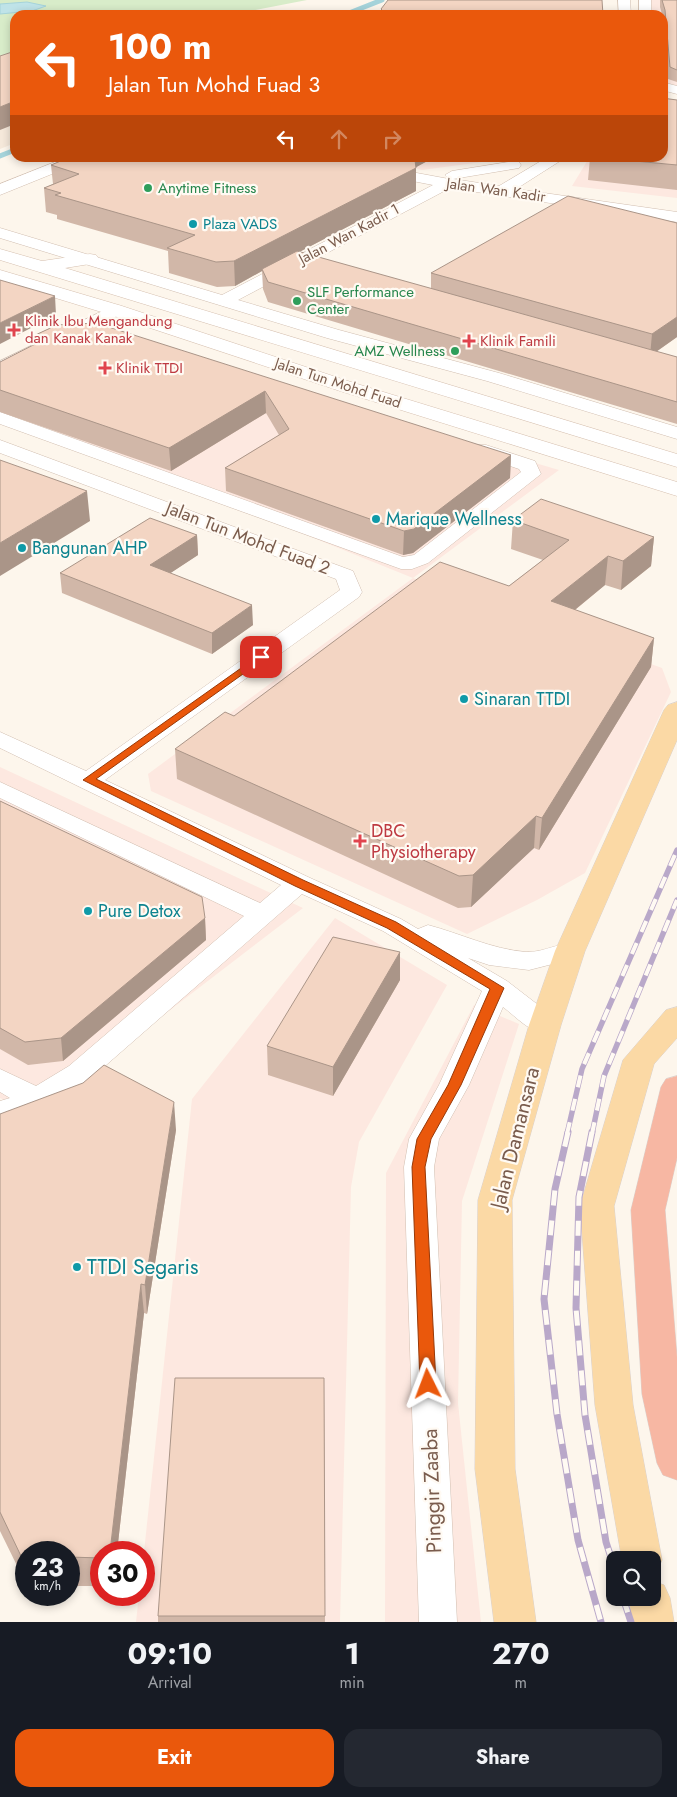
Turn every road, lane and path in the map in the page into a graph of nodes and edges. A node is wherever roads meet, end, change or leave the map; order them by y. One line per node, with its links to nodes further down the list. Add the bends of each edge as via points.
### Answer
1 (68, 162): 10 (main road)
2 (336, 162): 7 (street, Jalan Wan Kadir)
3 (516, 162): 7 (street, via 458,175)
4 (519, 162): 9 (street)
5 (549, 162): 6 (street)
6 (528, 174): 11 (street); 12 (street, via 529,182)
7 (405, 175): 8 (street, Jalan Wan Kadir)
8 (448, 183): 9 (street, Jalan Wan Kadir); 17 (street, Jalan Wan Kadir 1)
9 (482, 188): 11 (street, Jalan Wan Kadir)
10 (0, 190)
11 (502, 191): 12 (street, Jalan Wan Kadir)
12 (541, 196): 13 (street, Jalan Wan Kadir)
13 (677, 217)
14 (0, 233): 16 (street)
15 (0, 254): 18 (main road, Jalan Tun Mohd Fuad)
16 (90, 260): 18 (main road); 21 (street)
17 (294, 264): 19 (street); 21 (street, Jalan Wan Kadir 1)
18 (46, 269): 22 (main road, via 108,296 116,303); 26 (main road, Jalan Tun Mohd Fuad)
19 (320, 271)
20 (0, 275): 22 (main road, Jalan Tun Mohd Fuad)
21 (225, 300): 25 (street)
22 (115, 310): 23 (street); 31 (main road, Jalan Tun Mohd Fuad)
23 (89, 324): 24 (street); 27 (street)
24 (107, 330)
25 (333, 334): 26 (street); 29 (street, via 493,377)
26 (335, 357): 35 (main road, Jalan Tun Mohd Fuad)
27 (4, 363)
28 (0, 418): 34 (street, Jalan Tun Mohd Fuad 2)
29 (677, 433)
30 (466, 445): 33 (street)
31 (534, 445): 33 (street); 37 (main road, Jalan Tun Mohd Fuad)
32 (0, 446): 36 (street, Jalan Tun Mohd Fuad 2)
33 (512, 459): 38 (street, Jalan Tun Mohd Fuad 2, via 528,466 531,474 412,563 400,563)
34 (118, 460): 36 (street); 38 (street, Jalan Tun Mohd Fuad 2)
35 (677, 461)
36 (86, 478): 39 (street, Jalan Tun Mohd Fuad 2)
37 (677, 489)
38 (214, 494): 39 (street)
39 (184, 514): 42 (street, Jalan Tun Mohd Fuad 2, via 346,575 351,592)
40 (677, 710): 47 (main road, Jalan Damansara)
41 (0, 739): 42 (street)
42 (88, 780): 44 (street)
43 (0, 789): 45 (street)
44 (299, 883): 45 (street); 46 (street)
45 (264, 915): 53 (street, via 80,1073)
46 (392, 925): 47 (street, via 417,930 489,956 529,961); 48 (street)
47 (570, 951): 50 (main road, Jalan Damansara)
48 (497, 988): 50 (street); 58 (street, Pinggir Zaaba, via 454,1085 424,1139 418,1167)
49 (677, 1018): 56 (main road, via 639,1060 597,1206 614,1405)
50 (545, 1026): 59 (main road, Jalan Damansara, via 495,1200 495,1469)
51 (0, 1079): 53 (street)
52 (677, 1087): 55 (highway, via 648,1210 660,1394)
53 (36, 1098): 54 (street)
54 (0, 1113)
55 (677, 1463)
56 (640, 1551)
57 (650, 1606): 60 (main road)
58 (438, 1622)
59 (515, 1622)
60 (653, 1622)

